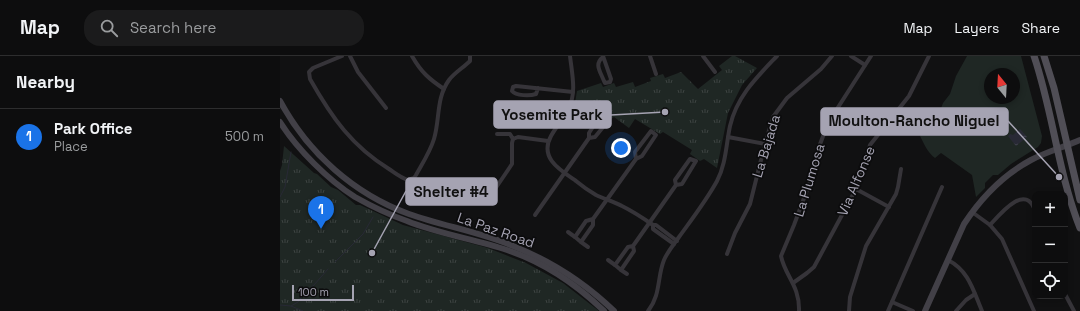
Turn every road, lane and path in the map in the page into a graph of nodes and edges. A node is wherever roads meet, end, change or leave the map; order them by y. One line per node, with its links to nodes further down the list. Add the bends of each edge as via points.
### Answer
1 (342, 56): 20 (street, via 313,68 309,72 310,80 336,122 354,143 405,179 411,179 416,175 430,149)
2 (350, 56): 23 (street, via 358,72)
3 (412, 56): 20 (street, via 429,80)
4 (570, 56): 21 (street)
5 (603, 56): 5 (street, via 611,78 608,83 604,81 598,63)
6 (650, 56): 18 (street)
7 (703, 56): 17 (street)
8 (777, 56): 26 (street, via 757,76 740,99)
9 (832, 56): 31 (street, La Bajada, via 779,107 773,117)
10 (850, 56): 16 (street)
11 (871, 56): 16 (street, La Plumosa)
12 (929, 56): 39 (street, Via Alfonse, via 908,96 870,145)
13 (1034, 56): 33 (main road)
14 (1044, 56): 32 (main road, via 1054,88)
15 (470, 57): 20 (street, via 470,61 449,80)
16 (864, 65): 63 (street, La Plumosa, via 828,123 802,204 782,252 781,259)
17 (715, 72)
18 (656, 74)
19 (538, 88): 19 (street, via 536,94 532,95 515,94 512,91 516,86); 21 (street)
20 (444, 89)
21 (573, 92): 30 (street, via 572,102)
22 (280, 102): 70 (main road, La Paz Road, via 298,130 319,155 360,189 409,214 499,240 528,252 571,276)
23 (386, 108)
24 (280, 122): 66 (main road, La Paz Road, via 306,155 355,197 409,222 506,250 532,261 559,275)
25 (497, 134): 28 (street, via 510,134)
26 (728, 137): 31 (street); 54 (street, via 723,167 710,194)
27 (589, 138): 27 (street, via 589,133 600,116 608,121 595,137); 36 (street)
28 (513, 139): 30 (street, via 518,137); 40 (street, via 512,164)
29 (1080, 140): 32 (main road)
30 (548, 141): 36 (street, via 549,158)
31 (765, 144): 57 (street, La Bajada, via 750,204 735,233)
32 (1066, 146): 33 (main road); 42 (main road)
33 (1058, 149): 45 (main road, via 1031,160 1008,175 987,193); 50 (main road, via 1068,193)
34 (636, 159): 34 (street, via 635,152 651,131 656,135 642,156); 41 (street)
35 (901, 169): 44 (street, via 898,187)
36 (564, 174): 41 (street); 46 (street)
37 (676, 185): 37 (street, via 675,180 690,159 696,161 682,184); 48 (street)
38 (942, 187): 67 (street)
39 (856, 188): 44 (street); 63 (street, Via Alfonse, via 814,267)
40 (491, 195)
41 (607, 199): 47 (street); 48 (street)
42 (1080, 200)
43 (1032, 203): 49 (street, via 1027,199 1020,199 1004,210)
44 (889, 207): 73 (street, via 866,246 850,297)
45 (972, 212): 49 (street); 59 (main road)
46 (535, 215)
47 (593, 219): 52 (street, via 586,221); 53 (street, via 593,225)
48 (651, 224): 54 (street); 55 (street)
49 (990, 225): 79 (street, via 1002,239)
50 (1080, 228)
51 (568, 232): 52 (street)
52 (575, 237): 53 (street)
53 (581, 242): 56 (street)
54 (675, 242): 71 (street, via 664,260 659,290)
55 (633, 246): 60 (street, via 628,247); 61 (street, via 634,251)
56 (588, 247)
57 (728, 254)
58 (608, 260): 60 (street)
59 (948, 260): 64 (street, via 966,275); 76 (main road)
60 (615, 265): 61 (street)
61 (621, 270): 62 (street)
62 (627, 274)
63 (793, 283): 72 (street, La Plumosa, via 799,299)
64 (975, 294): 77 (street); 78 (street)
65 (1068, 299): 80 (street)
66 (595, 302): 68 (main road, La Paz Road); 69 (main road, via 601,303)
67 (892, 302): 74 (street); 75 (street)
68 (604, 311)
69 (609, 311)
70 (614, 311)
71 (648, 311)
72 (799, 311)
73 (849, 311)
74 (888, 311)
75 (913, 311)
76 (925, 311)
77 (956, 311)
78 (982, 311)
79 (1034, 311)
80 (1074, 311)

